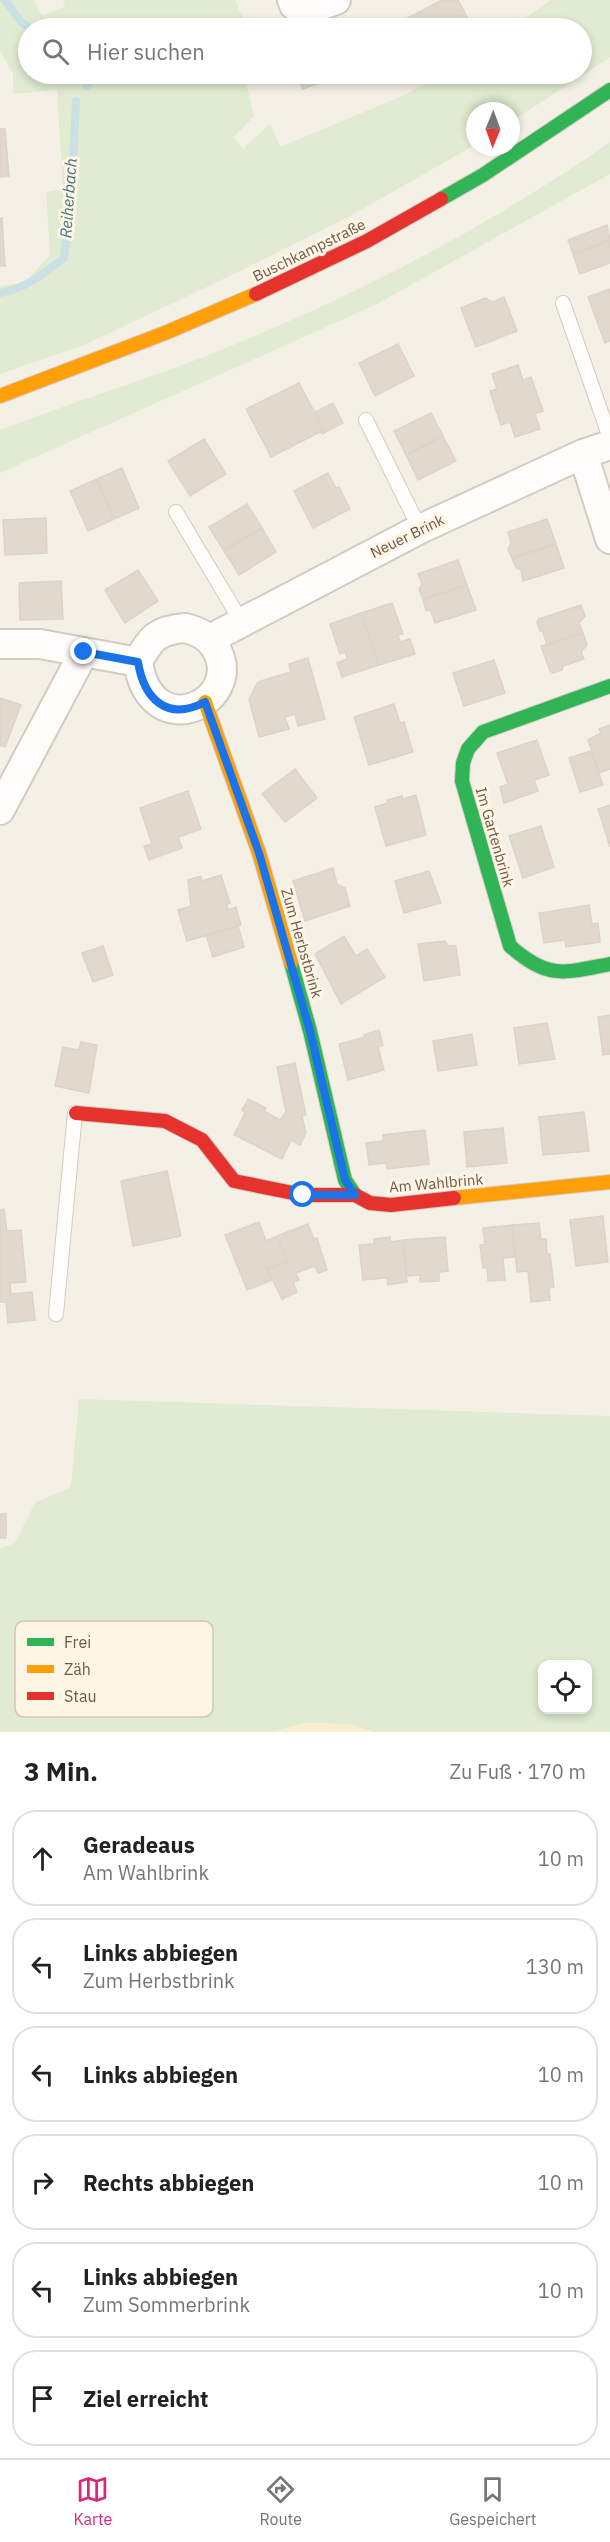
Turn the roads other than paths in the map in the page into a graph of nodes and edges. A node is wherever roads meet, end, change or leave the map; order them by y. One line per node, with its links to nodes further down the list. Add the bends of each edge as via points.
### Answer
1 (292, 0): 2 (street, via 294,5 308,10)
2 (336, 0)
3 (610, 90): 5 (street, Buschkampstraße, via 483,175 367,241 165,333)
4 (563, 303): 7 (lane)
5 (0, 396)
6 (366, 420): 11 (lane)
7 (610, 438)
8 (610, 445): 9 (street, Neuer Brink)
9 (583, 454): 11 (street, Neuer Brink); 12 (street)
10 (176, 512): 13 (lane)
11 (420, 529): 13 (street, Neuer Brink)
12 (610, 539)
13 (241, 621): 14 (street, Neuer Brink)
14 (210, 639): 17 (street, via 196,630 167,629 152,639); 19 (street, via 220,657 222,671 217,688)
15 (0, 644): 16 (street, via 40,644)
16 (84, 652): 17 (street); 20 (street)
17 (138, 662): 19 (street, via 144,688 156,701 182,710)
18 (610, 686): 21 (street, Im Gartenbrink, via 483,732 468,748 462,781 510,946 540,970 558,972)
19 (205, 702): 24 (street, Zum Herbstbrink, via 259,853 310,1031 345,1180)
20 (0, 810)
21 (610, 964)
22 (75, 1113): 24 (street, Am Wahlbrink, via 165,1121 202,1140 234,1181 303,1195); 25 (lane)
23 (610, 1182): 24 (street, Am Wahlbrink, via 391,1205 370,1203)
24 (355, 1195)
25 (56, 1314)

